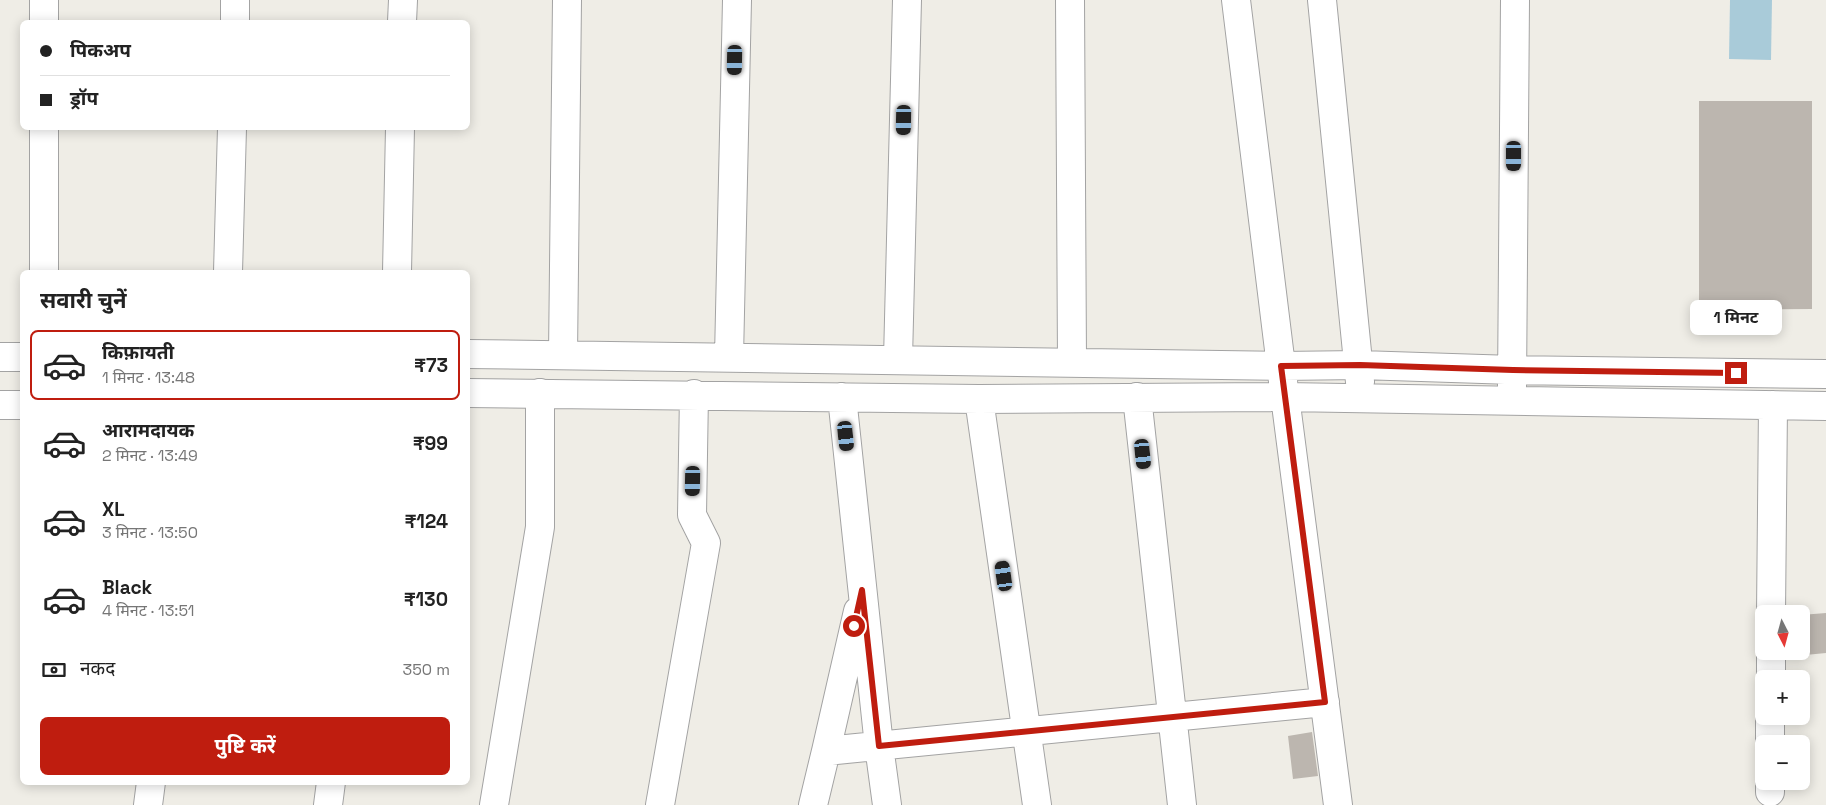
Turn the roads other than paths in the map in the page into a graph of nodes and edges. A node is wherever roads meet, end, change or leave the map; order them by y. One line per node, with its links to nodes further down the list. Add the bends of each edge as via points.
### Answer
1 (44, 0): 11 (street)
2 (235, 0): 12 (street)
3 (403, 0): 13 (street)
4 (567, 0): 21 (street)
5 (737, 0): 24 (street)
6 (907, 0): 25 (street)
7 (1070, 0): 26 (street)
8 (1236, 0): 28 (street)
9 (1322, 0): 27 (street)
10 (1515, 0): 29 (street)
11 (44, 20)
12 (235, 20)
13 (402, 20)
14 (44, 130): 17 (street)
15 (232, 130): 18 (street)
16 (400, 130): 19 (street)
17 (44, 270)
18 (228, 270)
19 (397, 270)
20 (470, 354): 21 (street)
21 (563, 355): 24 (street)
22 (0, 357): 23 (street)
23 (20, 357)
24 (729, 357): 25 (street)
25 (898, 359): 26 (street)
26 (1072, 362): 28 (street)
27 (1360, 365): 28 (street); 29 (street); 38 (street)
28 (1281, 366): 36 (street)
29 (1513, 370): 30 (street); 39 (street)
30 (1826, 374)
31 (470, 392): 32 (street)
32 (540, 393): 33 (street); 55 (street, via 540,527)
33 (694, 394): 34 (street); 56 (street, via 692,515 706,543)
34 (842, 397): 37 (street); 44 (street)
35 (1137, 397): 36 (street); 37 (street); 47 (street)
36 (1285, 397): 38 (street); 46 (street)
37 (979, 399): 48 (street)
38 (1361, 399): 39 (street)
39 (1512, 402): 42 (street)
40 (0, 405): 41 (street)
41 (20, 405)
42 (1773, 405): 43 (street); 45 (street)
43 (1826, 406)
44 (862, 590): 49 (street); 50 (street)
45 (1771, 605)
46 (1325, 702): 47 (street); 61 (street)
47 (1171, 718): 48 (street); 60 (street)
48 (1027, 733): 49 (street); 59 (street)
49 (879, 746): 50 (street); 58 (street)
50 (826, 751): 57 (street)
51 (151, 785): 53 (street)
52 (331, 785): 54 (street)
53 (148, 805)
54 (328, 805)
55 (494, 805)
56 (660, 805)
57 (813, 805)
58 (887, 805)
59 (1037, 805)
60 (1182, 805)
61 (1338, 805)

